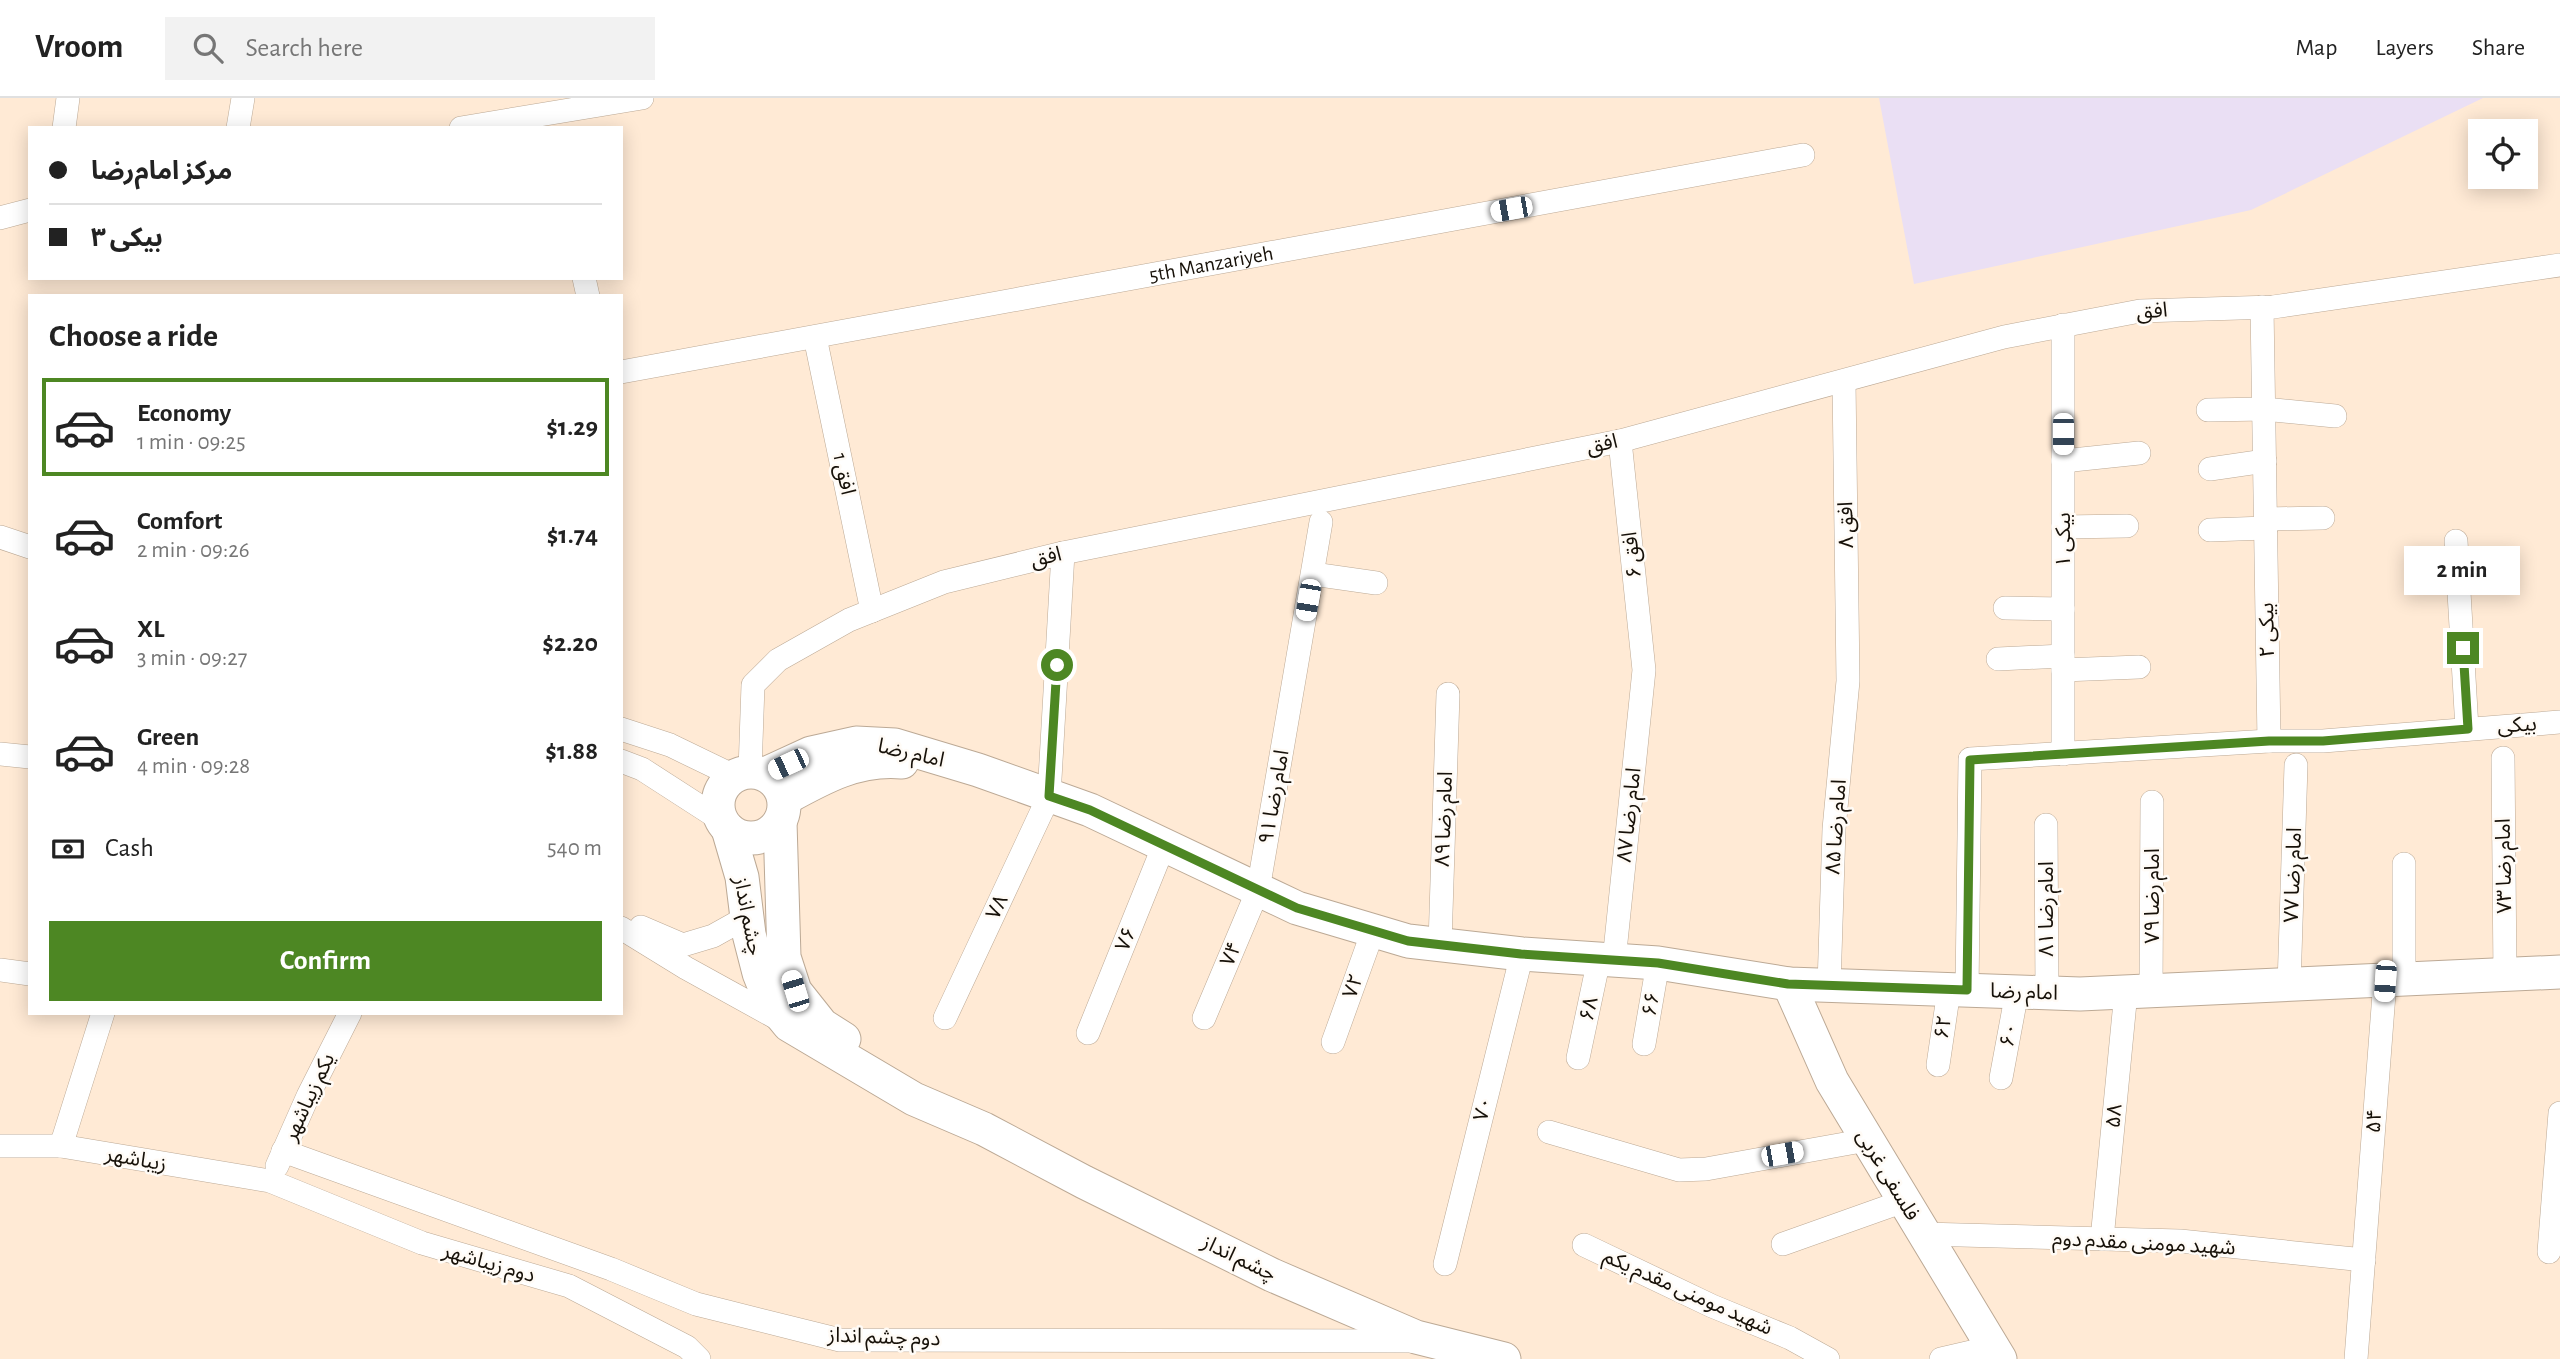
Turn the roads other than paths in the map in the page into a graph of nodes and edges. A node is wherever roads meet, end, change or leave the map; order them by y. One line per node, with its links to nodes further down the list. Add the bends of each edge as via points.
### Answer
1 (68, 98): 5 (street)
2 (243, 98): 6 (street)
3 (642, 98): 4 (street)
4 (555, 120): 7 (street)
5 (64, 126)
6 (238, 126)
7 (484, 126)
8 (1803, 155): 14 (street, 5th Manzariyeh)
9 (28, 211): 10 (street)
10 (0, 218)
11 (2560, 265): 12 (street, افق)
12 (2262, 307): 13 (street, افق, via 2140,311); 17 (street, ۲ بیکی)
13 (2063, 325): 16 (street, افق); 22 (street, ۱ بیکی)
14 (815, 337): 15 (street, 5th Manzariyeh); 39 (street, افق 1)
15 (623, 372)
16 (1844, 382): 20 (street, افق); 43 (street, افق ۸)
17 (2264, 409): 18 (street); 19 (street); 23 (street, ۲ بیکی)
18 (2208, 410)
19 (2335, 416)
20 (1620, 441): 34 (street, افق); 44 (street, افق ۶)
21 (2139, 453): 22 (street)
22 (2063, 461): 29 (street, ۱ بیکی)
23 (2265, 461): 24 (street); 27 (street, ۲ بیکی)
24 (2210, 469)
25 (2323, 518): 27 (street)
26 (1321, 523): 35 (street, امام رضا ۹۱)
27 (2266, 524): 30 (street); 49 (street, ۲ بیکی)
28 (2127, 526): 29 (street)
29 (2063, 527): 38 (street, ۱ بیکی)
30 (2210, 530)
31 (0, 537): 33 (street)
32 (2456, 541): 47 (street)
33 (28, 546)
34 (1063, 553): 39 (street, افق, via 944,582); 58 (street)
35 (1312, 574): 36 (street); 64 (street, امام رضا ۹۱)
36 (1376, 583)
37 (2005, 608): 38 (street)
38 (2063, 609): 41 (street, ۱ بیکی)
39 (872, 611): 57 (street, افق, via 778,660 753,685)
40 (1998, 659): 41 (street)
41 (2063, 663): 42 (street); 51 (street, ۱ بیکی)
42 (2140, 667)
43 (1847, 668): 79 (street, امام رضا ۸۵, via 1834,829)
44 (1644, 670): 71 (street, امام رضا ۸۷)
45 (1448, 694): 69 (street, امام رضا ۸۹)
46 (2560, 722): 47 (street, بیکی)
47 (2468, 729): 49 (street, بیکی)
48 (623, 730): 57 (street, via 670,745)
49 (2269, 741): 51 (street, بیکی)
50 (0, 754): 52 (street)
51 (2063, 754): 54 (street, بیکی)
52 (28, 757)
53 (2503, 758): 76 (street, امام رضا ۷۳)
54 (1970, 760): 81 (street, ۶۲)
55 (623, 762): 60 (street, via 642,769)
56 (2296, 765): 80 (street, امام رضا ۷۷)
57 (763, 789): 58 (main road, امام رضا, via 811,753 856,743 895,746); 60 (main road, via 723,787 718,808); 60 (main road, امام رضا, via 772,831 748,838); 96 (main road, چشم انداز, via 784,957 795,991 822,1025 925,1083)
58 (1049, 796): 62 (main road, امام رضا); 86 (street, ۷۸)
59 (2152, 802): 82 (street, امام رضا ۷۹)
60 (725, 824): 66 (main road, چشم انداز, via 742,877)
61 (2046, 825): 83 (street, امام رضا ۸۱)
62 (1164, 845): 64 (main road, امام رضا); 89 (street, ۷۶)
63 (2404, 863): 77 (street, ۵۴)
64 (1258, 890): 68 (main road, امام رضا, via 1297,908); 87 (street, ۷۴)
65 (623, 914): 66 (street, via 682,945 713,936)
66 (747, 917): 88 (main road, چشم انداز, via 759,973 771,1003)
67 (623, 929): 88 (street)
68 (1373, 931): 69 (main road, امام رضا); 90 (street, ۷۲)
69 (1440, 944): 70 (main road, امام رضا)
70 (1521, 954): 71 (main road, امام رضا); 110 (street, ۷۰)
71 (1606, 960): 72 (main road, امام رضا); 92 (street, ۶۸)
72 (1658, 963): 78 (main road, امام رضا); 91 (street, ۶۶)
73 (0, 970): 75 (street)
74 (2560, 972): 76 (main road, امام رضا)
75 (28, 974)
76 (2505, 975): 77 (main road, امام رضا)
77 (2395, 981): 80 (main road, امام رضا); 109 (street, ۵۴)
78 (1788, 984): 79 (main road, امام رضا); 98 (main road, فلسفی غربی, via 1832,1081)
79 (1829, 986): 81 (main road, امام رضا)
80 (2290, 986): 82 (main road, امام رضا)
81 (1958, 990): 83 (main road, امام رضا); 93 (street, ۶۲)
82 (2139, 992): 83 (main road, امام رضا); 105 (street, ۵۸)
83 (2032, 993): 94 (street, ۶۰)
84 (102, 1015): 100 (street)
85 (349, 1015): 101 (street, یکم زیباشهر)
86 (945, 1018)
87 (1204, 1018)
88 (789, 1025): 96 (main road, چشم انداز, via 914,1099)
89 (1088, 1033)
90 (1333, 1042)
91 (1644, 1044)
92 (1578, 1058)
93 (1938, 1065)
94 (2001, 1078)
95 (2560, 1113): 108 (street)
96 (984, 1129): 111 (main road, چشم انداز, via 1272,1275)
97 (1549, 1132): 98 (street, via 1679,1170)
98 (1867, 1140): 103 (main road, فلسفی غربی)
99 (0, 1146): 100 (street, زیباشهر)
100 (61, 1146): 102 (street, زیباشهر)
101 (283, 1151): 102 (street, یکم زیباشهر); 111 (street, دوم چشم انداز, via 611,1269 695,1304 840,1340)
102 (270, 1181): 113 (street, دوم زیباشهر, via 422,1243 569,1286 687,1347)
103 (1903, 1201): 104 (main road, فلسفی غربی); 106 (street)
104 (1924, 1234): 105 (street, شهید مومنی مقدم دوم); 112 (main road, فلسفی غربی)
105 (2102, 1239): 109 (street, شهید مومنی مقدم دوم, via 2180,1241)
106 (1783, 1244)
107 (1584, 1245): 115 (street, شهید مومنی مقدم یکم)
108 (2549, 1252)
109 (2364, 1260): 117 (street, ۵۴)
110 (1445, 1264)
111 (1433, 1341): 114 (main road, چشم انداز)
112 (1997, 1353): 116 (street)
113 (699, 1359)
114 (1504, 1359)
115 (1828, 1359)
116 (1941, 1359)
117 (2356, 1359)

